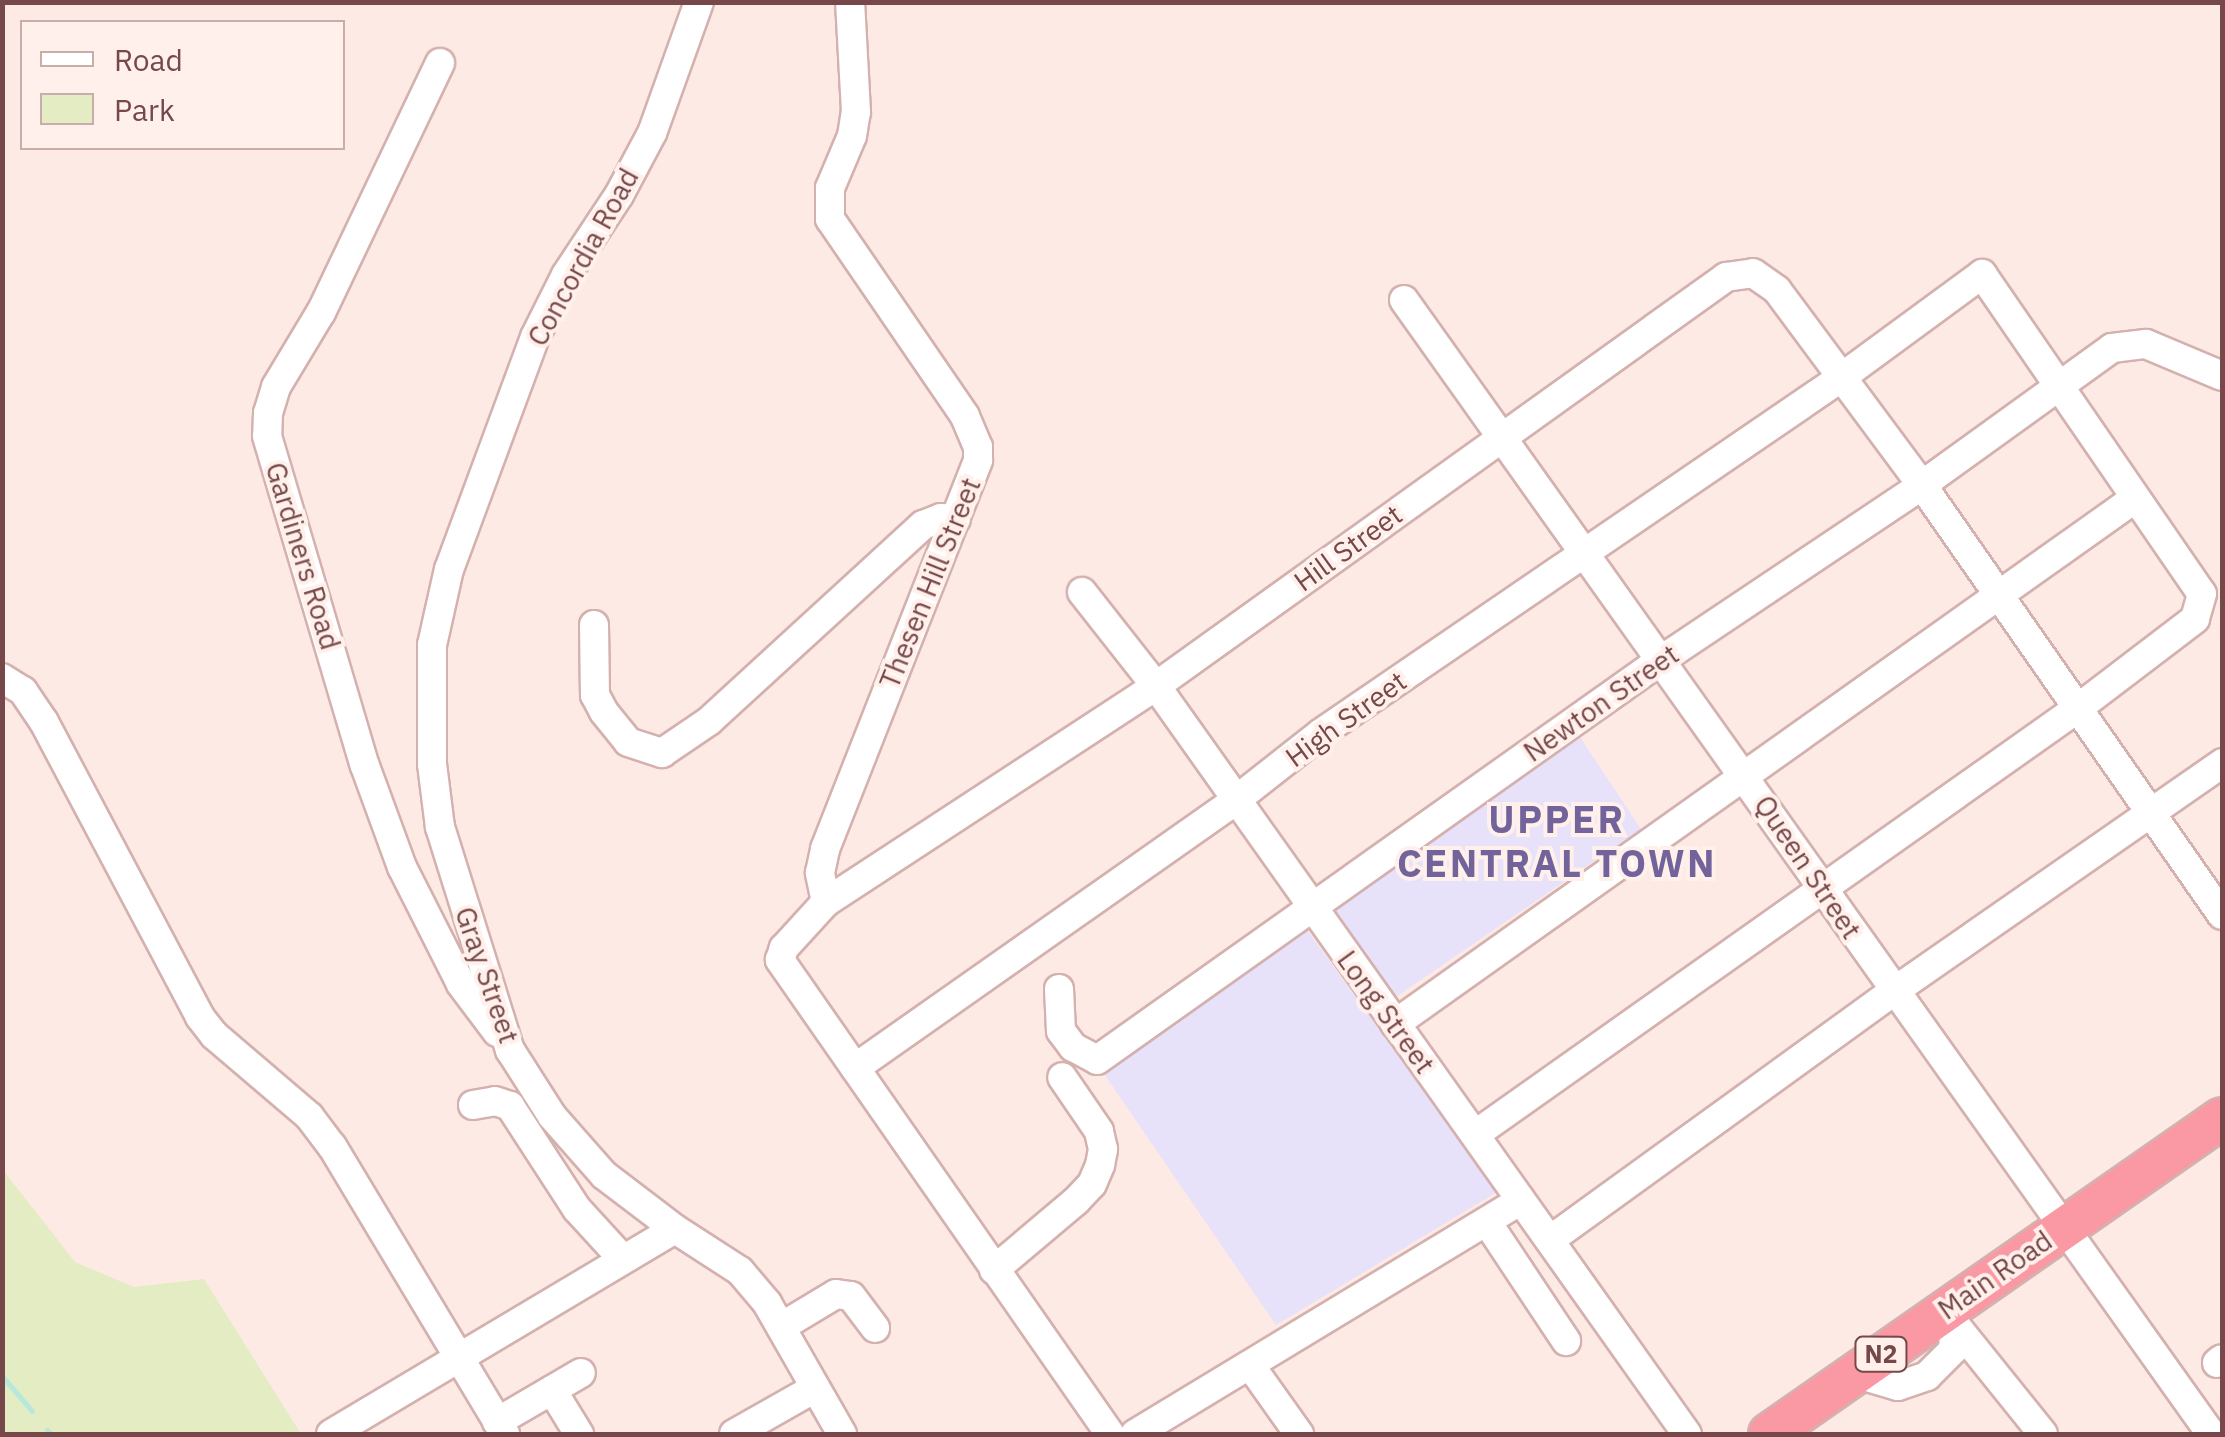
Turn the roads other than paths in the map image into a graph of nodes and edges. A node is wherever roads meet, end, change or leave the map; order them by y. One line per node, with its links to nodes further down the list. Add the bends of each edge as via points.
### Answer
1 (700, 2): 13 (street, Concordia Road, via 652,132 535,337)
2 (850, 2): 11 (street, Thesen Hill Street, via 856,112 830,188 830,219 973,434 976,474)
3 (440, 63): 32 (street, Gardiners Road, via 321,312 276,387 267,436 365,766 402,867 461,984)
4 (1404, 300): 8 (street, Queen Street)
5 (2222, 376): 7 (street, Newton Street, via 2146,344 2128,344 2112,348)
6 (1842, 377): 7 (street, High Street, via 1982,274); 8 (street, Hill Street, via 1776,290 1742,272 1704,290); 9 (street); 12 (street, High Street)
7 (2059, 387): 9 (street, Newton Street); 10 (street)
8 (1500, 438): 12 (street, Queen Street); 19 (street, Hill Street)
9 (1922, 485): 15 (street); 17 (street, Newton Street)
10 (2134, 499): 15 (street); 20 (street, via 2202,594 2195,619)
11 (956, 519): 16 (street, via 922,525 709,721 662,753 628,742 604,712 595,695); 26 (street, Thesen Hill Street, via 825,849 820,873)
12 (1586, 552): 17 (street, Queen Street); 23 (street, High Street)
13 (448, 569): 32 (street, Gray Street, via 432,645 432,764 440,827)
14 (1082, 592): 19 (street, Long Street)
15 (2000, 596): 20 (street); 22 (street)
16 (594, 625)
17 (1661, 660): 22 (street, Queen Street); 27 (street, Newton Street)
18 (2, 678): 49 (street, via 16,683 44,722 192,1004 214,1034 309,1116)
19 (1156, 686): 23 (street, Long Street); 26 (street, Hill Street)
20 (2078, 708): 24 (street); 25 (street)
21 (2222, 762): 24 (street)
22 (1746, 776): 25 (street, Queen Street); 31 (street)
23 (1236, 800): 27 (street, Long Street); 33 (street, High Street)
24 (2150, 815): 28 (street); 30 (street)
25 (1822, 888): 30 (street, Queen Street); 37 (street)
26 (826, 902): 33 (street, Hill Street, via 780,960)
27 (1311, 910): 29 (street, Newton Street, via 1097,1060 1073,1048 1061,1031); 31 (street, Long Street)
28 (2222, 915)
29 (1059, 989)
30 (1893, 992): 40 (street, Queen Street); 42 (street)
31 (1395, 1024): 37 (street, Long Street)
32 (510, 1050): 41 (street, Gray Street, via 552,1116 604,1175)
33 (855, 1068): 44 (street)
34 (1062, 1077): 44 (street, via 1099,1131 1100,1165 1076,1201)
35 (474, 1105): 43 (street, via 510,1106 577,1209)
36 (2222, 1118): 40 (highway, Main Road / N2)
37 (1476, 1134): 38 (street, Long Street)
38 (1521, 1200): 39 (street); 42 (street, Long Street)
39 (1487, 1222): 48 (street); 50 (street)
40 (2062, 1227): 45 (highway, Main Road / N2); 54 (street, Queen Street)
41 (675, 1229): 43 (street); 46 (street, Gray Street, via 740,1270)
42 (1550, 1240): 63 (street, Long Street)
43 (621, 1257): 49 (street)
44 (994, 1270): 60 (street)
45 (1957, 1315): 64 (highway, Main Road / N2, via 1854,1373); 65 (street)
46 (780, 1327): 47 (street, via 836,1294 851,1296); 52 (street, Gray Street)
47 (875, 1328)
48 (1566, 1341)
49 (461, 1360): 55 (street); 56 (street)
50 (1250, 1365): 61 (street); 62 (street)
51 (581, 1373): 53 (street)
52 (815, 1388): 58 (street); 59 (street, Gray Street)
53 (552, 1390): 55 (street); 57 (street)
54 (2207, 1426)
55 (501, 1428)
56 (332, 1434)
57 (580, 1434)
58 (734, 1434)
59 (842, 1434)
60 (1110, 1434)
61 (1135, 1434)
62 (1299, 1434)
63 (1687, 1434)
64 (1769, 1434)
65 (2044, 1434)

